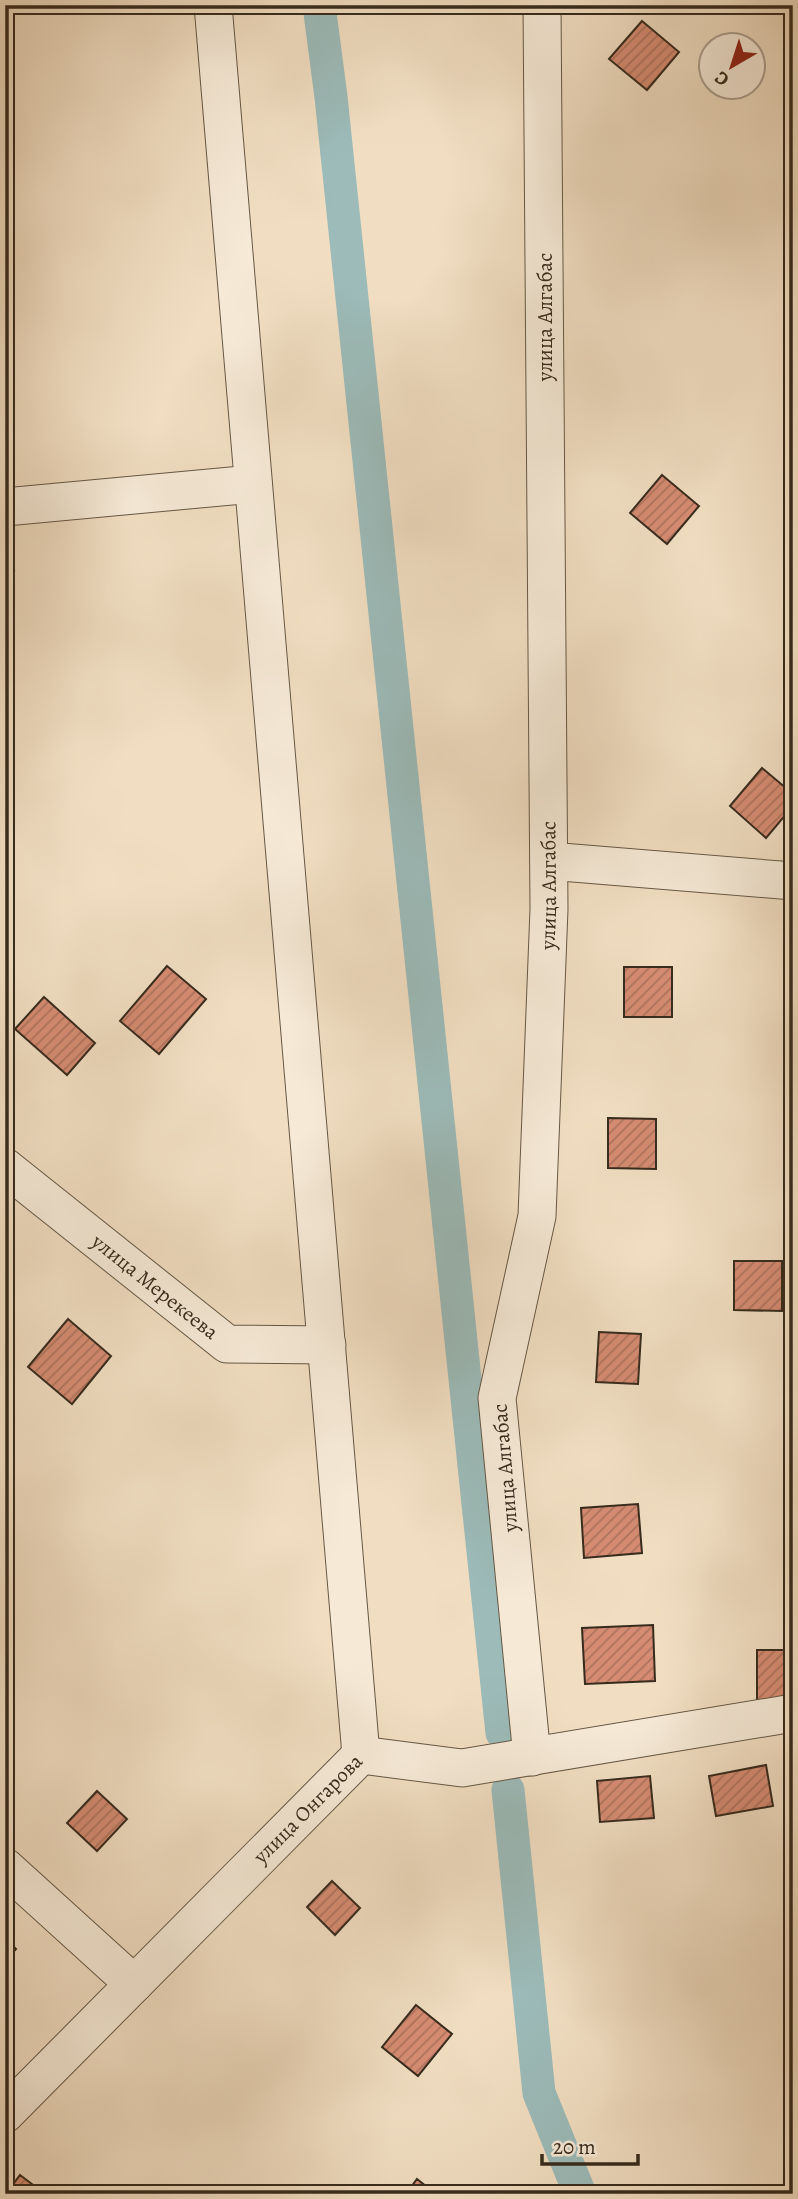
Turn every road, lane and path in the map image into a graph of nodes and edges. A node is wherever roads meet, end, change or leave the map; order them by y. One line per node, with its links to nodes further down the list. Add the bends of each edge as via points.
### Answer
1 (213, 5): 3 (street)
2 (542, 5): 5 (street, улица Алгабас)
3 (253, 484): 4 (street); 8 (street)
4 (5, 507)
5 (549, 861): 6 (street); 11 (street, улица Алгабас, via 537,1216 497,1398)
6 (793, 881)
7 (5, 1167): 8 (street, улица Мерекеева, via 227,1344)
8 (327, 1345): 10 (street)
9 (793, 1713): 11 (street, улица Онгарова)
10 (362, 1755): 11 (street, улица Онгарова, via 462,1768); 13 (street, улица Онгарова)
11 (532, 1757)
12 (5, 1867): 13 (street)
13 (134, 1983): 14 (street, улица Онгарова)
14 (5, 2114)

